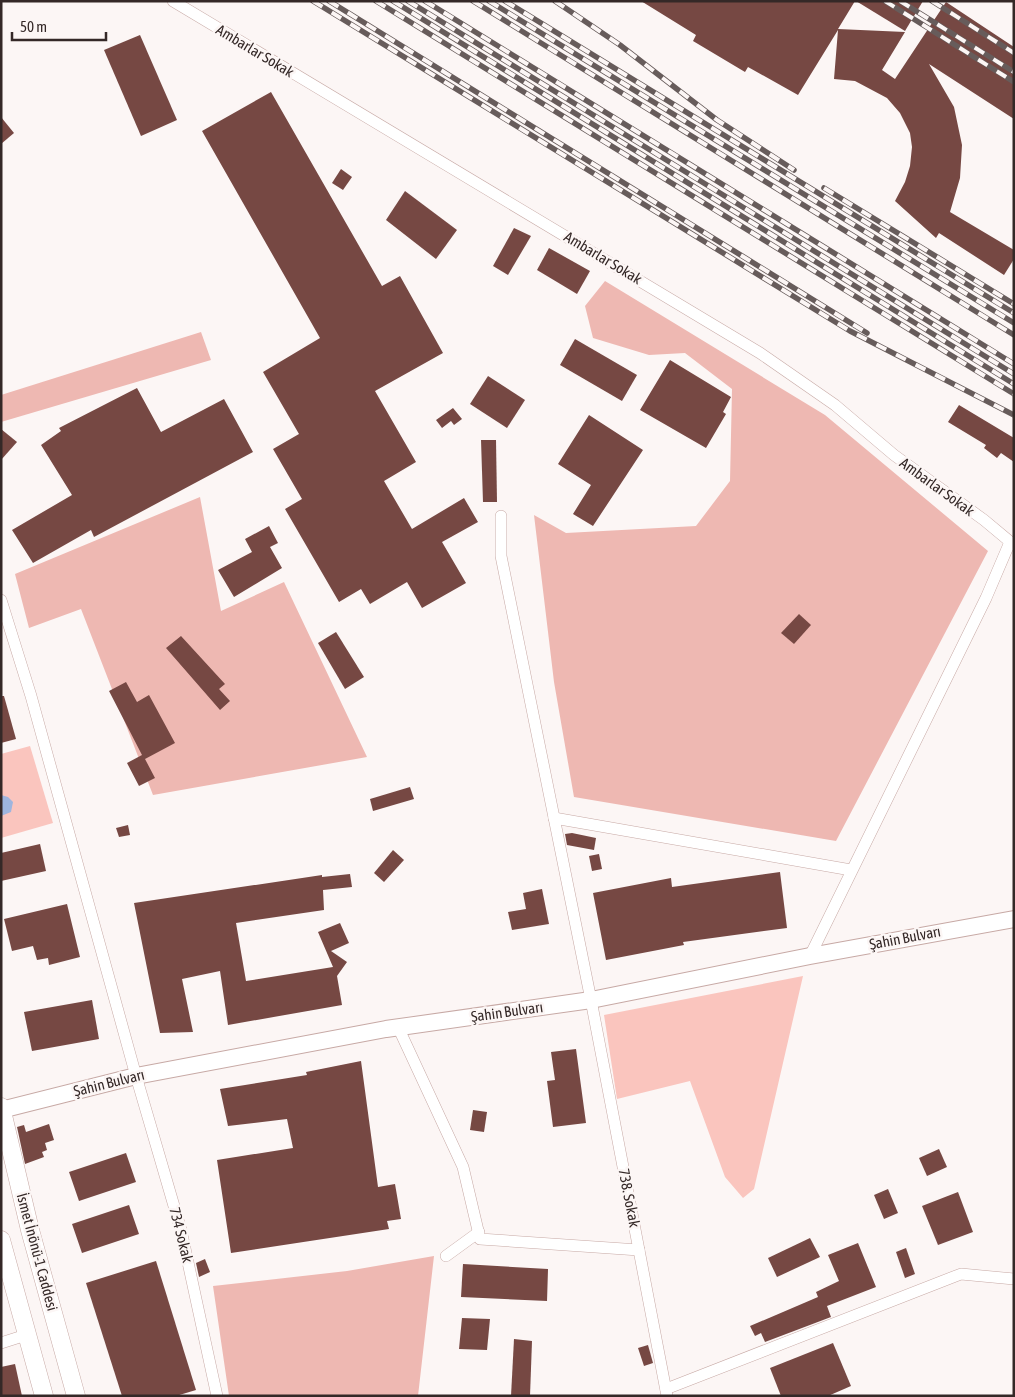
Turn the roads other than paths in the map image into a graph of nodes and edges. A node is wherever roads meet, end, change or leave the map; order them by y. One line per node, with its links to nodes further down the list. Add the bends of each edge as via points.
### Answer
1 (173, 1): 3 (street, Ambarlar Sokak, via 760,353 834,405)
2 (501, 516): 6 (street, 738. Sokak, via 501,556)
3 (1012, 544): 7 (street)
4 (1, 600): 5 (street, 734 Sokak)
5 (3, 616): 12 (street, 734 Sokak, via 86,887)
6 (554, 818): 7 (street); 10 (street, 738. Sokak)
7 (851, 870): 9 (street)
8 (1014, 919): 9 (street, Şahin Bulvarı)
9 (810, 956): 10 (street, Şahin Bulvarı)
10 (591, 1000): 11 (street, Şahin Bulvarı); 16 (street, 738. Sokak)
11 (398, 1027): 12 (street, Şahin Bulvarı); 14 (street, via 463,1168)
12 (136, 1076): 13 (street, Şahin Bulvarı); 24 (street, 734 Sokak, via 181,1230)
13 (2, 1109): 23 (main road, İsmet İnönü-1 Caddesi, via 30,1230)
14 (479, 1232): 16 (street, via 480,1239); 17 (street)
15 (1, 1240): 19 (main road, İsmet İnönü-1 Caddesi)
16 (639, 1250): 21 (street, 738. Sokak)
17 (446, 1256)
18 (1014, 1279): 21 (street, via 961,1274)
19 (26, 1335): 20 (street); 22 (main road, İsmet İnönü-1 Caddesi)
20 (1, 1343)
21 (666, 1392)
22 (44, 1396)
23 (76, 1396)
24 (217, 1396)

